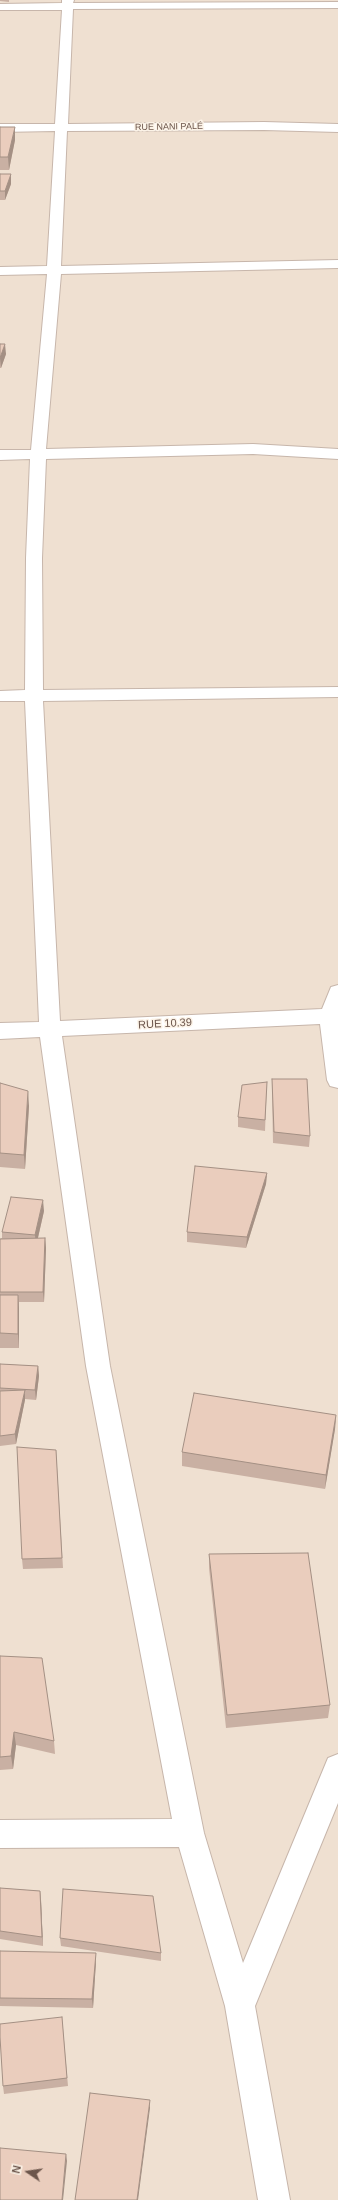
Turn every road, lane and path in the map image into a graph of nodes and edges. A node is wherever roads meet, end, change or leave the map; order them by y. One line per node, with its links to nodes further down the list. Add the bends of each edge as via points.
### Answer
1 (68, 3): 2 (street); 3 (street); 5 (street)
2 (338, 5)
3 (0, 7)
4 (0, 128): 5 (street, RUE NANI PALÉ)
5 (62, 128): 6 (street, RUE NANI PALÉ); 9 (street)
6 (338, 128)
7 (338, 264): 9 (street)
8 (0, 271): 9 (street)
9 (54, 271): 10 (street)
10 (38, 454): 11 (street, via 253,450); 12 (street); 15 (street, via 34,558)
11 (338, 454)
12 (0, 455)
13 (338, 692): 15 (street)
14 (0, 696): 15 (street)
15 (34, 696): 18 (street)
16 (338, 992): 17 (street)
17 (330, 1016): 18 (street, RUE 10.39); 20 (street)
18 (50, 1030): 19 (street, RUE 10.39); 22 (street, via 98,1366)
19 (0, 1031)
20 (338, 1080)
21 (338, 1768): 24 (street)
22 (189, 1833): 23 (street); 24 (street)
23 (0, 1834)
24 (240, 2006): 25 (street)
25 (274, 2200)

